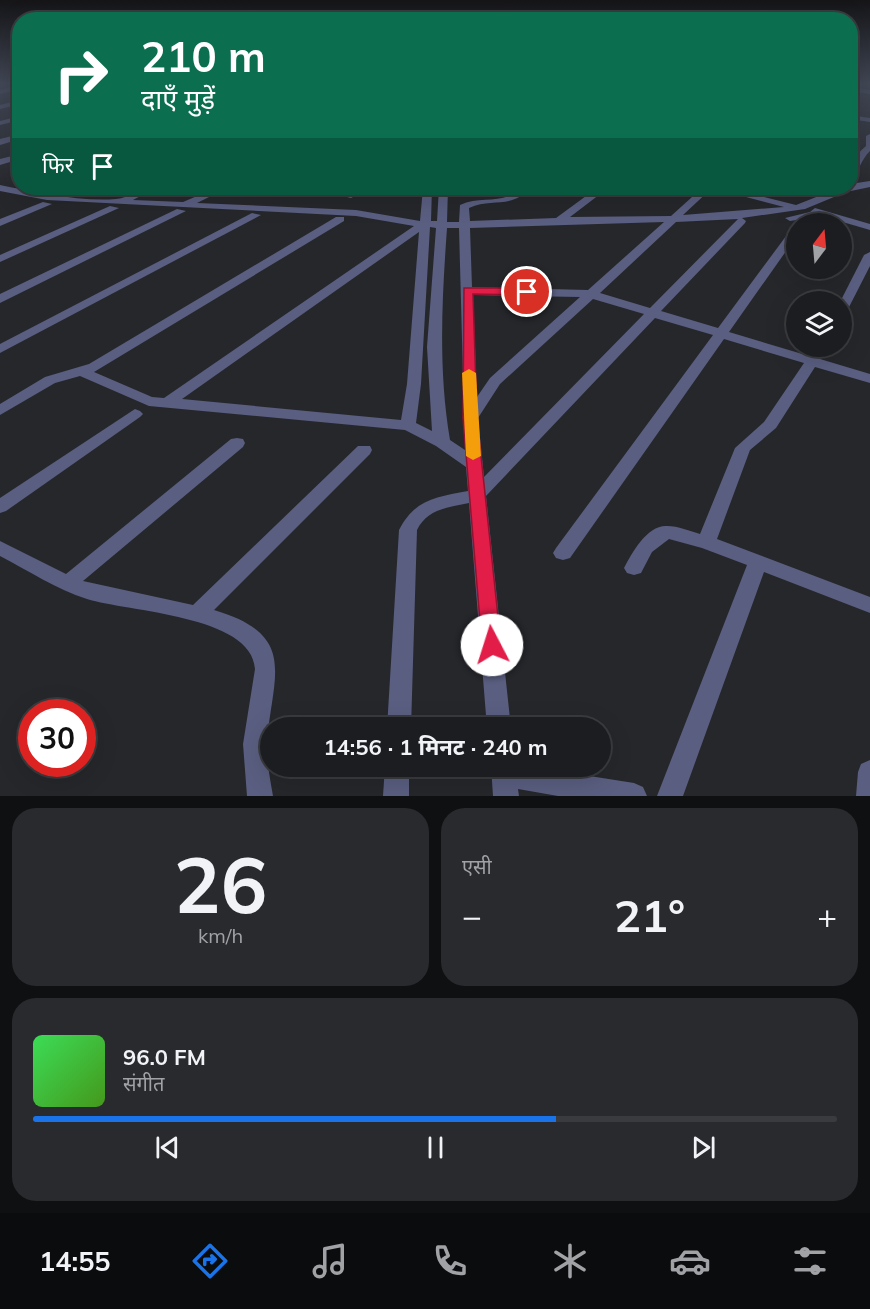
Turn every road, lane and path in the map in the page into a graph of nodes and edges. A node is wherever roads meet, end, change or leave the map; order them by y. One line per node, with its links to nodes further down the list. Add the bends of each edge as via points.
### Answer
1 (870, 136): 2 (street, via 870,147)
2 (858, 158)
3 (21, 195): 14 (street)
4 (67, 195): 14 (street)
5 (137, 195): 15 (street)
6 (209, 195): 16 (street)
7 (428, 195): 29 (street)
8 (444, 195): 31 (street)
9 (516, 195): 32 (street, via 466,205)
10 (593, 195): 24 (street)
11 (699, 195): 26 (street)
12 (738, 195): 17 (street)
13 (836, 195): 18 (street)
14 (52, 201): 15 (street); 28 (street)
15 (116, 205): 16 (street); 36 (street)
16 (182, 208): 19 (street); 22 (street, via 356,213); 40 (street)
17 (794, 213)
18 (808, 213)
19 (256, 215): 23 (street); 43 (street)
20 (786, 217): 26 (street)
21 (786, 217): 25 (street)
22 (374, 218): 23 (street); 29 (street)
23 (340, 219): 46 (street)
24 (559, 220): 26 (street); 30 (street)
25 (741, 221): 26 (street); 41 (street)
26 (670, 222): 30 (street, via 548,227); 39 (street)
27 (852, 222): 33 (street)
28 (0, 223)
29 (426, 223): 31 (street); 48 (street); 52 (street)
30 (534, 223): 32 (street)
31 (443, 224): 32 (street); 53 (street, via 434,324 434,402)
32 (466, 225): 37 (street)
33 (870, 227)
34 (786, 244): 42 (street)
35 (870, 255): 38 (street)
36 (0, 259)
37 (468, 291): 39 (street); 51 (street)
38 (851, 291)
39 (591, 294): 41 (street); 51 (street, via 495,381)
40 (0, 299)
41 (655, 313): 42 (street); 57 (street)
42 (721, 333): 45 (street); 61 (street)
43 (0, 349)
44 (816, 357): 45 (street)
45 (814, 362): 47 (street); 59 (street, via 770,425 743,448)
46 (83, 372): 48 (street, via 149,401); 49 (street, via 50,380)
47 (870, 379)
48 (167, 403): 52 (street)
49 (0, 410)
50 (135, 414): 58 (street)
51 (470, 418): 56 (street)
52 (408, 424): 53 (street)
53 (442, 442): 56 (street)
54 (237, 443): 64 (street)
55 (364, 450): 66 (street)
56 (474, 464): 57 (street)
57 (477, 495): 67 (street, via 421,510 408,530); 68 (street)
58 (0, 507)
59 (706, 542): 62 (street); 63 (street, via 666,532 645,547)
60 (0, 548): 64 (street)
61 (563, 553)
62 (758, 562): 65 (street); 75 (street)
63 (634, 568)
64 (69, 582): 66 (street, via 90,592)
65 (870, 605)
66 (199, 612): 72 (street, via 250,635 265,658 255,740)
67 (400, 717)
68 (498, 717)
69 (870, 772): 76 (street)
70 (397, 777): 73 (street)
71 (504, 779): 74 (street)
72 (260, 796)
73 (396, 796)
74 (634, 796)
75 (670, 796)
76 (869, 796)

